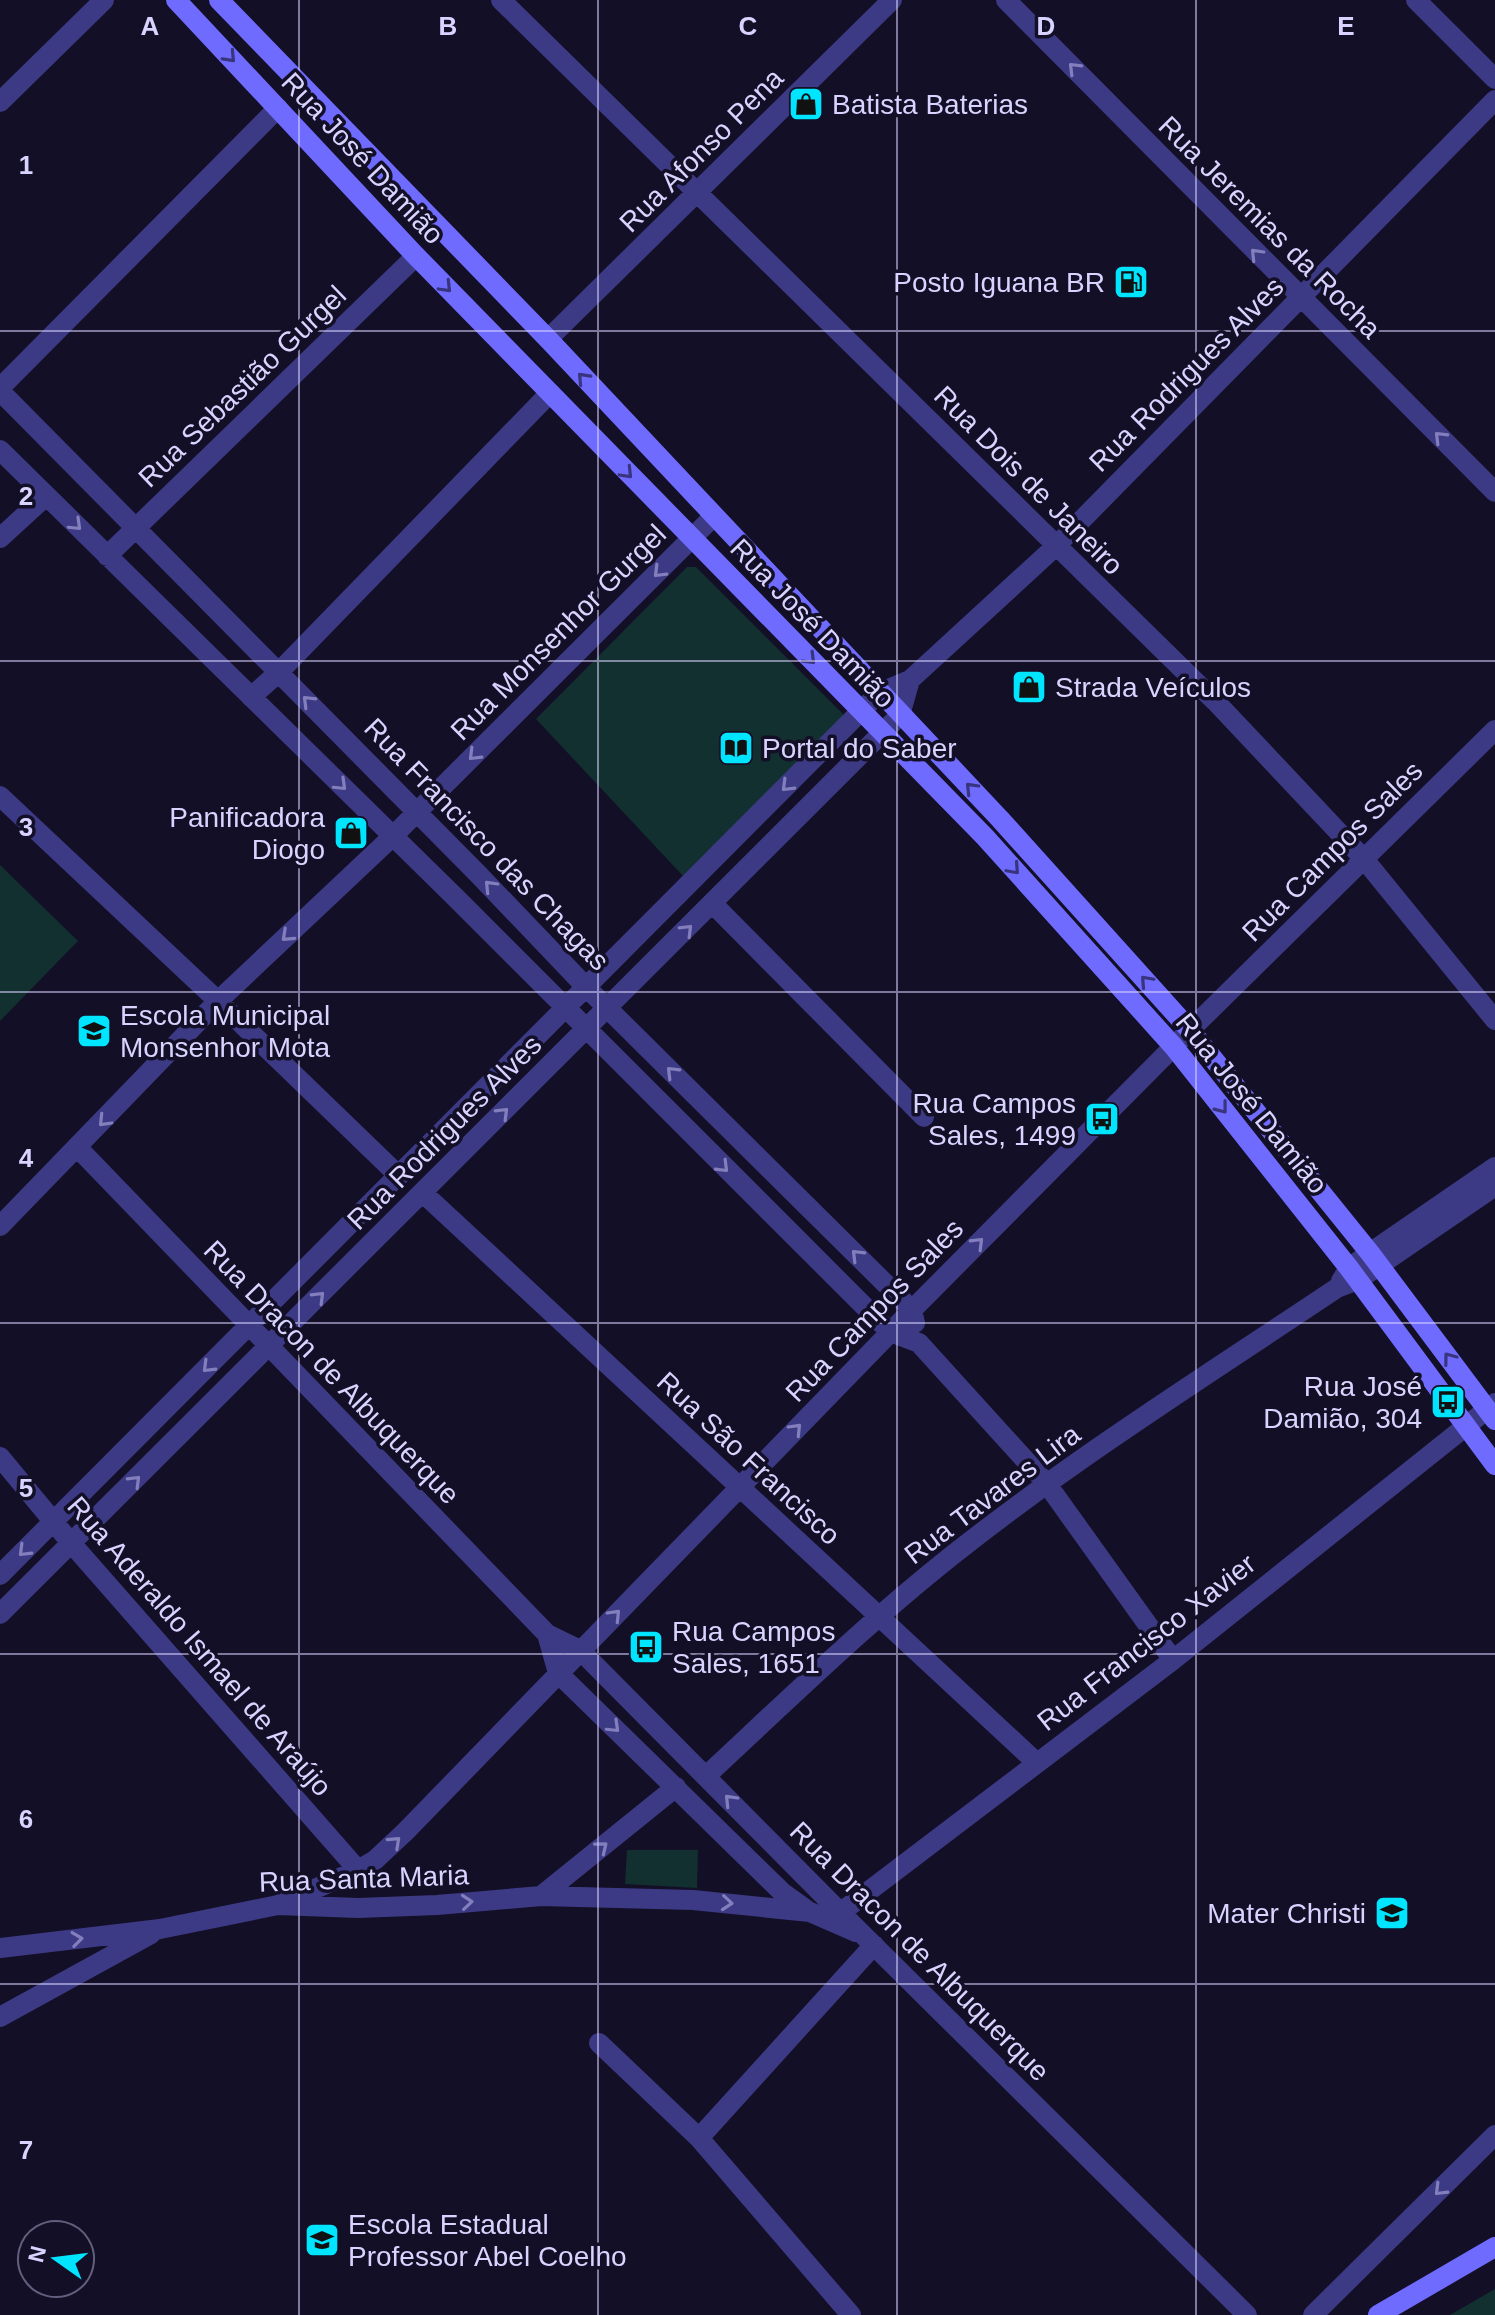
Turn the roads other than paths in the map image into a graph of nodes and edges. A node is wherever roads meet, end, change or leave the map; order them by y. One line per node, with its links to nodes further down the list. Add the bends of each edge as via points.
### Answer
1 (104, 0): 10 (street)
2 (176, 0): 11 (street, Rua José Damião, one-way to 11)
3 (219, 0): 12 (street, Rua José Damião)
4 (501, 0): 13 (street, Rua Dois de Janeiro)
5 (892, 0): 13 (street, Rua Afonso Pena)
6 (1006, 0): 16 (street, Rua Jeremias da Rocha, one-way to 6)
7 (1416, 0): 8 (street)
8 (1495, 79)
9 (1495, 100): 16 (street, Rua Rodrigues Alves)
10 (0, 102)
11 (278, 108): 14 (street, Rua José Damião); 18 (street)
12 (384, 171): 14 (street); 17 (street, Rua José Damião)
13 (698, 193): 17 (street, Rua Afonso Pena); 27 (street, Rua Dois de Janeiro)
14 (360, 196): 15 (street, Rua José Damião)
15 (416, 256): 19 (street, Rua José Damião, one-way to 19); 24 (street, Rua Sebastião Gurgel)
16 (1301, 298): 21 (street, Rua Jeremias da Rocha, one-way to 16); 27 (street, Rua Rodrigues Alves)
17 (548, 339): 23 (street, Rua José Damião, one-way to 17)
18 (0, 389): 24 (street, Rua Francisco das Chagas)
19 (550, 393): 26 (street, Rua José Damião, one-way to 26); 29 (street)
20 (0, 450): 22 (street, Rua Francisco das Chagas)
21 (1495, 492)
22 (46, 496): 25 (street); 28 (street, Rua Francisco das Chagas, one-way to 28)
23 (713, 517): 26 (street, Rua Monsenhor Gurgel); 31 (street, Rua José Damião)
24 (135, 528): 28 (street, Rua Sebastião Gurgel); 29 (street, Rua Francisco das Chagas)
25 (0, 538)
26 (691, 539): 33 (street, Rua José Damião, one-way to 33); 38 (street, Rua Monsenhor Gurgel, one-way to 38)
27 (1056, 546): 30 (street, Rua Rodrigues Alves); 40 (street, Rua Dois de Janeiro, via 1215,701)
28 (107, 556): 32 (street, Rua Francisco das Chagas)
29 (279, 672): 32 (street); 38 (street, Rua Francisco das Chagas, one-way to 29)
30 (910, 680): 31 (street, Rua Rodrigues Alves); 34 (street)
31 (879, 693): 33 (street, Rua Rodrigues Alves); 34 (street, Rua José Damião)
32 (251, 697): 39 (street, Rua Francisco das Chagas, one-way to 39)
33 (861, 711): 36 (street, Rua José Damião); 42 (street, Rua Rodrigues Alves, one-way to 42)
34 (900, 715): 36 (street, Rua Rodrigues Alves); 48 (street, Rua José Damião, one-way to 34)
35 (1495, 730): 40 (street, Rua Campos Sales)
36 (881, 733): 41 (street, Rua Rodrigues Alves); 49 (street, Rua José Damião, one-way to 49, via 985,837)
37 (0, 796): 43 (street)
38 (417, 811): 39 (street, Rua Monsenhor Gurgel); 42 (street, Rua Francisco das Chagas, one-way to 38)
39 (393, 836): 43 (street, Rua Monsenhor Gurgel, one-way to 43); 45 (street, Rua Francisco das Chagas)
40 (1364, 859): 46 (street, Rua Dois de Janeiro); 48 (street, Rua Campos Sales)
41 (713, 904): 44 (street, Rua Rodrigues Alves, one-way to 41); 50 (street)
42 (587, 988): 44 (street, Rua Francisco das Chagas); 45 (street, Rua Rodrigues Alves)
43 (218, 1001): 51 (street, Rua Monsenhor Gurgel, one-way to 51); 53 (street)
44 (608, 1008): 47 (street, Rua Rodrigues Alves); 59 (street, Rua Francisco das Chagas, one-way to 44)
45 (565, 1009): 47 (street, Rua Francisco das Chagas); 53 (street, Rua Rodrigues Alves)
46 (1495, 1020)
47 (586, 1030): 55 (street, Rua Rodrigues Alves, one-way to 47); 61 (street, Rua Francisco das Chagas, one-way to 61)
48 (1190, 1030): 49 (street, Rua Campos Sales); 57 (street, Rua José Damião)
49 (1174, 1047): 58 (street, Rua José Damião, one-way to 58); 59 (street, Rua Campos Sales, one-way to 49)
50 (924, 1117)
51 (78, 1148): 56 (street, Rua Monsenhor Gurgel); 60 (street, Rua Dracon de Albuquerque)
52 (1495, 1167): 57 (street)
53 (399, 1176): 60 (street, Rua Rodrigues Alves)
54 (1495, 1186): 57 (street)
55 (423, 1193): 63 (street, Rua Rodrigues Alves, one-way to 55); 69 (street, Rua São Francisco)
56 (0, 1226)
57 (1374, 1259): 58 (street); 64 (street, Rua José Damião, one-way to 57)
58 (1353, 1274): 65 (street, Rua José Damião); 68 (street, Rua Tavares Lira)
59 (912, 1310): 61 (street, Rua Campos Sales); 62 (street)
60 (248, 1327): 63 (street, Rua Dracon de Albuquerque); 70 (street, Rua Rodrigues Alves, one-way to 70)
61 (890, 1332): 62 (street, Rua Francisco das Chagas); 69 (street, Rua Campos Sales, one-way to 61)
62 (919, 1343): 68 (street, Rua Francisco das Chagas)
63 (268, 1348): 71 (street, Rua Rodrigues Alves, one-way to 63); 75 (street, Rua Dracon de Albuquerque)
64 (1492, 1411): 65 (street, Rua Francisco Xavier)
65 (1465, 1425): 67 (street, Rua José Damião); 77 (street, Rua Francisco Xavier)
66 (0, 1457): 70 (street, Rua Aderaldo Ismael de Araújo)
67 (1495, 1465)
68 (1047, 1484): 74 (street, Rua Tavares Lira); 77 (street, Rua Francisco das Chagas)
69 (740, 1487): 74 (street, Rua São Francisco); 76 (street, Rua Campos Sales, one-way to 69)
70 (54, 1521): 71 (street, Rua Aderaldo Ismael de Araújo); 72 (street, Rua Rodrigues Alves, one-way to 72)
71 (72, 1544): 73 (street, Rua Rodrigues Alves); 82 (street, Rua Aderaldo Ismael de Araújo)
72 (0, 1575)
73 (0, 1614)
74 (879, 1617): 79 (street, Rua São Francisco); 80 (street, Rua Tavares Lira)
75 (547, 1634): 76 (street, Rua Dracon de Albuquerque); 78 (street, Rua Dracon de Albuquerque)
76 (580, 1650): 78 (street, Rua Campos Sales); 80 (street, Rua Dracon de Albuquerque)
77 (1173, 1660): 79 (street, Rua Francisco Xavier)
78 (558, 1673): 81 (street, Rua Dracon de Albuquerque, one-way to 81); 82 (street, Rua Campos Sales, one-way to 78, via 405,1832)
79 (1037, 1763): 86 (street, Rua Francisco Xavier)
80 (706, 1776): 86 (street, Rua Dracon de Albuquerque, one-way to 80)
81 (676, 1787): 83 (street, one-way to 81); 85 (street, Rua Dracon de Albuquerque, via 782,1892)
82 (358, 1870): 84 (street, Rua Campos Sales)
83 (541, 1896): 84 (street, Rua Santa Maria, one-way to 83, via 437,1905); 85 (street, Rua Santa Maria, one-way to 85, via 693,1900)
84 (278, 1905): 87 (street, Rua Santa Maria)
85 (810, 1912): 86 (street, Rua Santa Maria)
86 (834, 1917): 88 (street, Rua Santa Maria)
87 (160, 1929): 89 (street, Rua Santa Maria, one-way to 87); 90 (street)
88 (869, 1940): 93 (street); 96 (street, Rua Dracon de Albuquerque)
89 (0, 1948)
90 (0, 2017)
91 (599, 2043): 93 (street)
92 (1495, 2135): 97 (street, one-way to 97)
93 (699, 2138): 95 (street)
94 (1495, 2247): 98 (street)
95 (851, 2315)
96 (1247, 2315)
97 (1313, 2315)
98 (1378, 2315)

